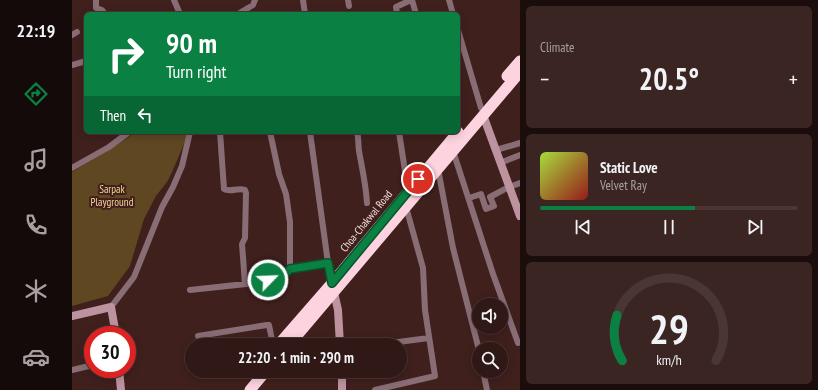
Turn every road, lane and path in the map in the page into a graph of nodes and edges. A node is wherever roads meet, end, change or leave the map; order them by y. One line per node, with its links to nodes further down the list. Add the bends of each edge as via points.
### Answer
1 (96, 0): 7 (street, via 96,8)
2 (174, 0): 8 (street)
3 (255, 0): 9 (street, via 253,5)
4 (303, 0): 10 (street)
5 (412, 0): 11 (street, via 396,7); 12 (street)
6 (449, 0): 13 (street)
7 (104, 12)
8 (179, 12)
9 (241, 12)
10 (304, 12)
11 (397, 12)
12 (415, 12)
13 (452, 12)
14 (460, 37): 19 (street)
15 (520, 61): 19 (highway, Choa-Chakwal Road)
16 (84, 62): 17 (street)
17 (72, 65)
18 (520, 72): 19 (highway)
19 (482, 111): 20 (highway, Choa-Chakwal Road); 30 (street); 31 (highway)
20 (460, 129)
21 (125, 134): 34 (street)
22 (190, 134): 48 (street, via 182,166 162,206 134,277)
23 (220, 134): 45 (street, via 224,189 242,189 246,193 245,238 242,244)
24 (270, 134): 44 (street, via 286,194 290,222)
25 (310, 134): 43 (street)
26 (357, 134): 40 (street)
27 (399, 134): 38 (street)
28 (454, 134): 38 (highway, Choa-Chakwal Road)
29 (520, 143): 30 (street)
30 (496, 150): 33 (street)
31 (453, 151): 35 (highway); 39 (street)
32 (520, 156): 33 (street)
33 (500, 163): 37 (street)
34 (72, 168)
35 (438, 169): 41 (highway); 58 (street, via 453,248)
36 (520, 183): 37 (street)
37 (509, 187): 39 (street, via 490,197 494,206 486,209 482,194); 42 (street)
38 (410, 189): 46 (highway, Choa-Chakwal Road)
39 (469, 198): 59 (street, via 493,274 518,343)
40 (367, 203)
41 (406, 207): 46 (highway); 56 (street, via 423,268)
42 (519, 211)
43 (328, 263): 44 (street); 46 (street)
44 (290, 269): 45 (street, via 287,272 273,273 266,281)
45 (245, 284): 47 (street)
46 (333, 288): 53 (highway, Choa-Chakwal Road); 54 (highway); 55 (street, via 338,310)
47 (190, 290)
48 (111, 306): 49 (street); 50 (street)
49 (72, 316)
50 (114, 326)
51 (198, 336): 52 (street, via 269,325)
52 (272, 338)
53 (285, 338)
54 (294, 338)
55 (340, 338)
56 (429, 338): 57 (street); 71 (street, via 434,376)
57 (407, 341)
58 (477, 342)
59 (520, 342)
60 (84, 367): 61 (street)
61 (72, 370)
62 (119, 378): 67 (street)
63 (250, 378): 68 (highway)
64 (260, 378): 69 (highway)
65 (342, 378): 70 (street)
66 (484, 378): 72 (street)
67 (120, 390)
68 (240, 390)
69 (250, 390)
70 (342, 390)
71 (375, 390)
72 (487, 390)

